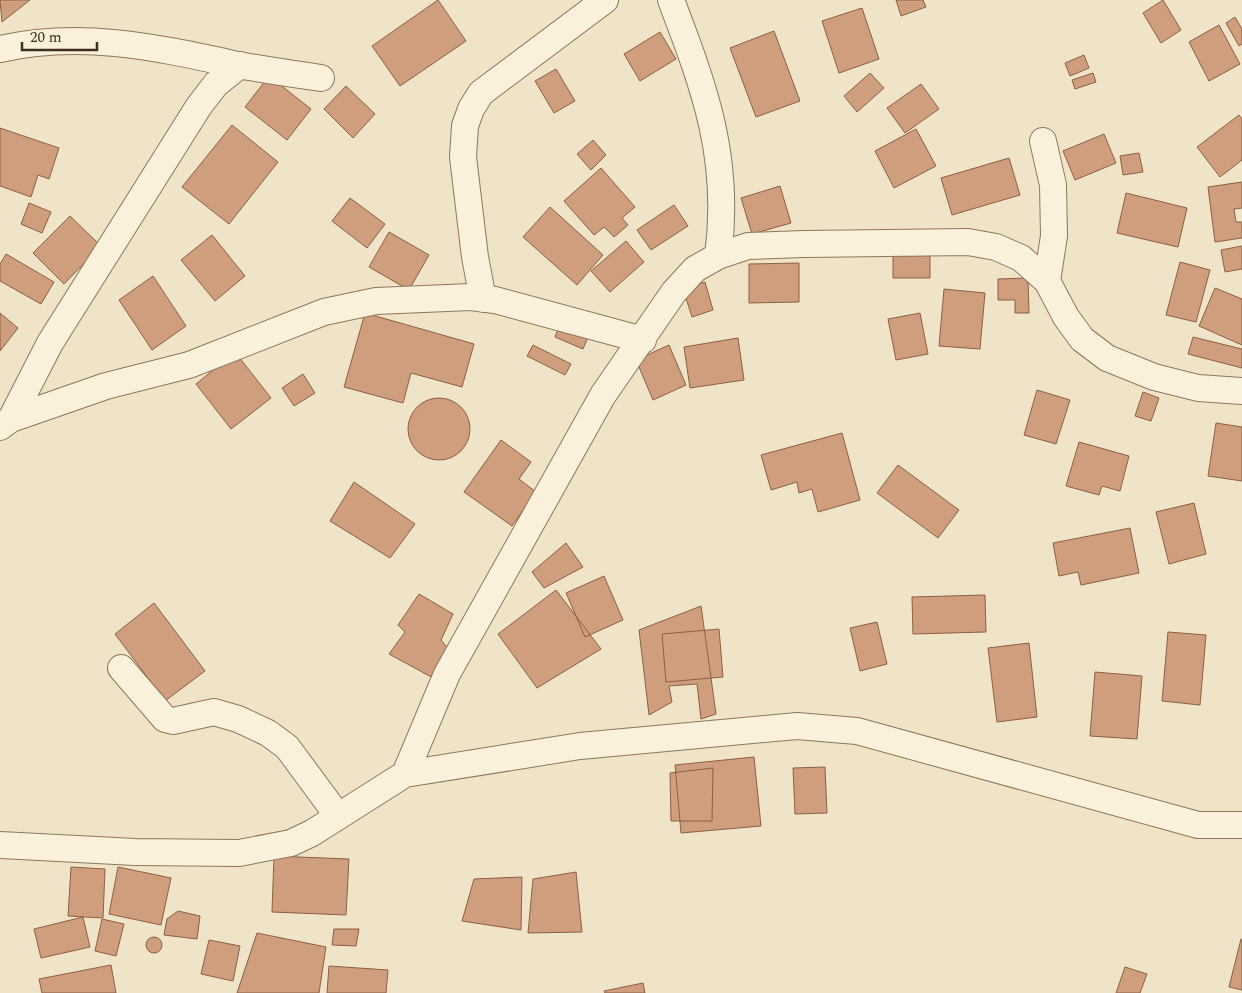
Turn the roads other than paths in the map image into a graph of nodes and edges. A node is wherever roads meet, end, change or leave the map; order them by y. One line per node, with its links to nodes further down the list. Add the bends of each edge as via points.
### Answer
1 (605, 0): 9 (street, via 481,93 471,109 465,126 463,157)
2 (671, 0): 7 (street, via 712,116 721,177 722,225)
3 (0, 49): 4 (street, via 20,44 94,41 155,46)
4 (240, 65): 5 (street); 12 (street, via 216,84 199,106 50,343)
5 (321, 78)
6 (1043, 141): 8 (street, via 1053,185 1054,236)
7 (718, 256): 8 (street, via 748,246 968,242 996,247 1021,258); 10 (street, via 696,269 674,292)
8 (1047, 280): 11 (street, via 1066,317 1082,339 1107,358 1198,388)
9 (483, 298): 10 (street); 12 (street, via 376,301 324,312 188,366 106,386)
10 (643, 340): 14 (street, via 604,395 451,666)
11 (1242, 391)
12 (6, 423)
13 (121, 668): 15 (street, via 165,719 173,721 214,712 238,718 268,733 286,747)
14 (405, 774): 15 (street); 16 (street, via 580,746 797,726 857,731 1198,825)
15 (338, 816): 17 (street, via 291,843 239,853)
16 (1242, 825)
17 (0, 846)

